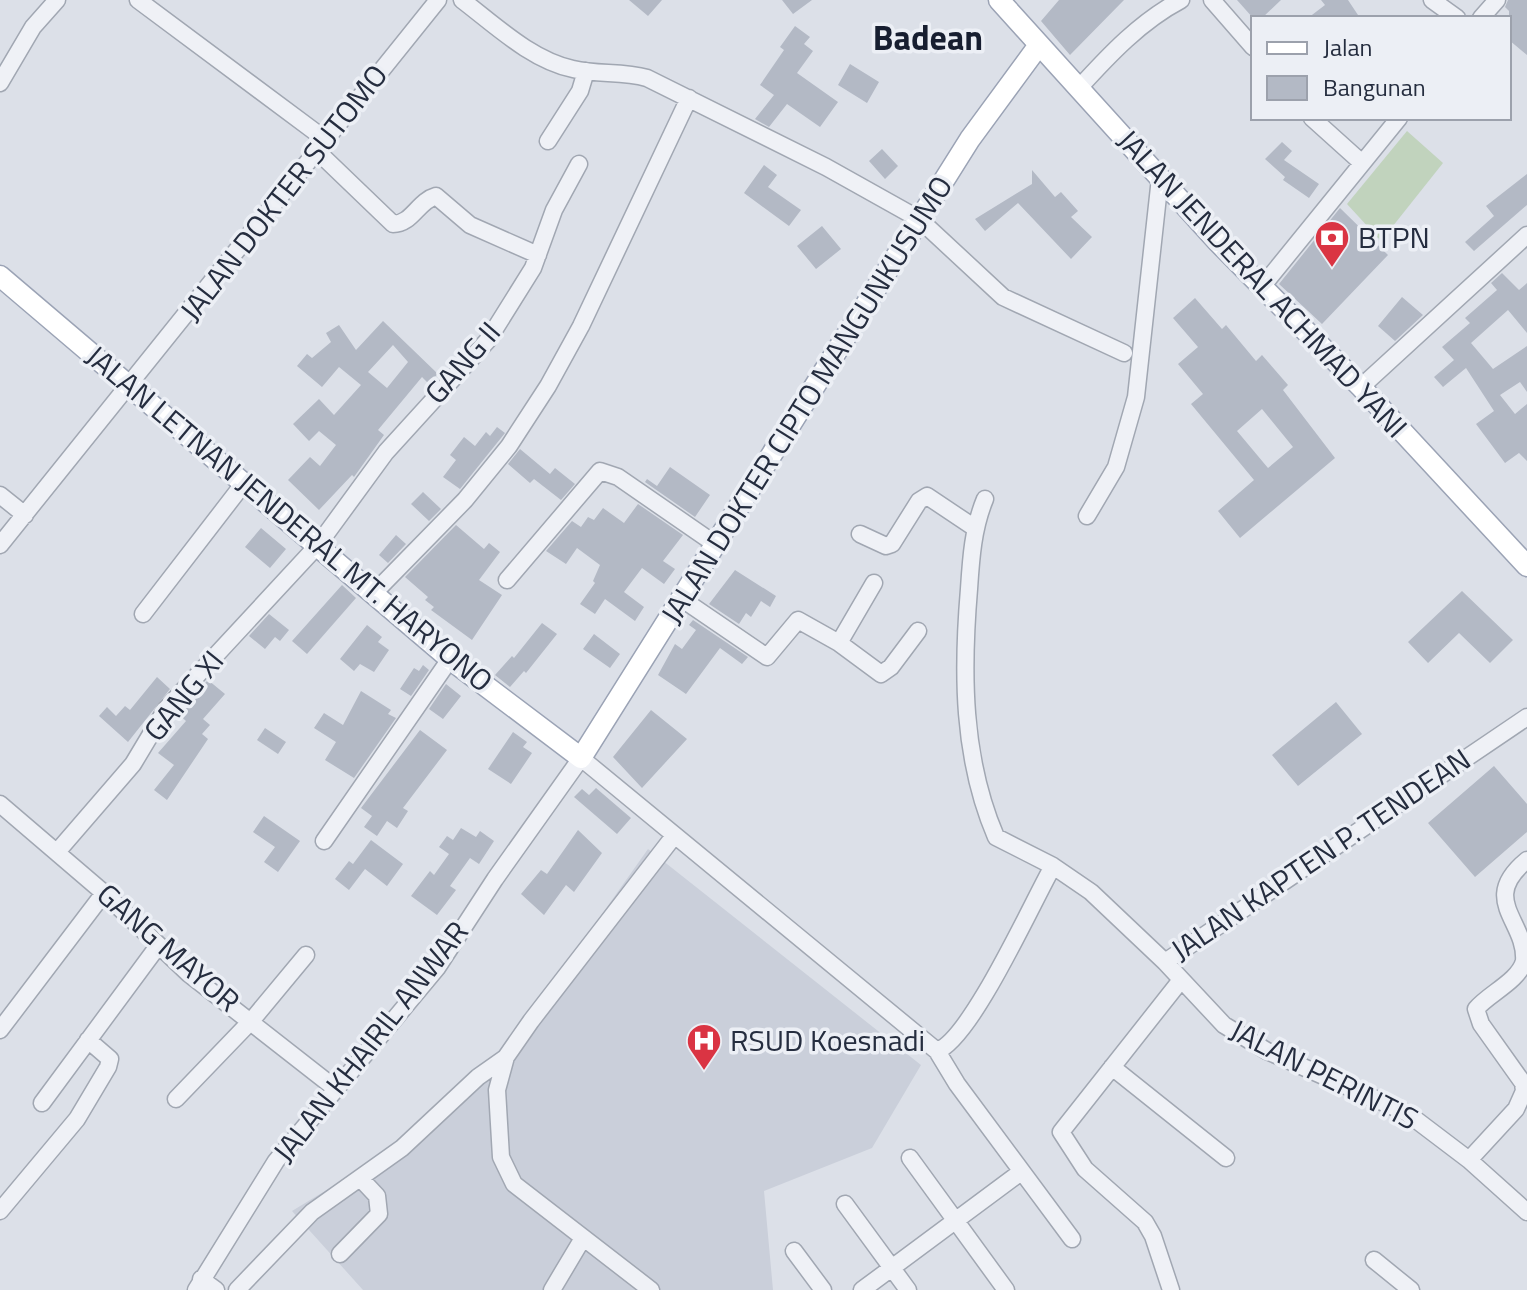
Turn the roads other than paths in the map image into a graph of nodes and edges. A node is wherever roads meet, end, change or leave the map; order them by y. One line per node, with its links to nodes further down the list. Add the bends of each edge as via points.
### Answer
1 (57, 0): 15 (street, via 33,27)
2 (138, 0): 21 (street)
3 (438, 0): 21 (street, JALAN DOKTER SUTOMO)
4 (462, 0): 14 (street, via 539,55)
5 (999, 0): 12 (main road, JALAN JENDERAL ACHMAD YANI)
6 (1181, 0): 16 (street, via 1109,55)
7 (1212, 0): 13 (street)
8 (1432, 0): 10 (street)
9 (1497, 0): 11 (street)
10 (1454, 16)
11 (1483, 16)
12 (1039, 45): 16 (main road, JALAN JENDERAL ACHMAD YANI); 25 (main road, JALAN DOKTER CIPTO MANGUNKUSUMO)
13 (1251, 45)
14 (586, 71): 17 (street, via 629,73); 20 (street, via 580,91)
15 (0, 83)
16 (1079, 88): 24 (main road, JALAN JENDERAL ACHMAD YANI)
17 (689, 98): 25 (street); 46 (street, via 548,386 465,500)
18 (1314, 120): 22 (street)
19 (1397, 120): 22 (street)
20 (548, 141)
21 (322, 146): 27 (street, via 393,224 404,222 436,196 470,225); 31 (street, JALAN DOKTER SUTOMO)
22 (1362, 163): 29 (street)
23 (579, 164): 27 (street, GANG II)
24 (1167, 186): 29 (main road, JALAN JENDERAL ACHMAD YANI); 37 (street, via 1136,397 1116,467)
25 (919, 219): 30 (street, via 1003,297); 40 (main road, JALAN DOKTER CIPTO MANGUNKUSUMO)
26 (1527, 235): 32 (street)
27 (538, 255): 42 (street, GANG II, via 488,340 386,452)
28 (0, 276): 31 (main road, JALAN LETNAN JENDERAL MT. HARYONO)
29 (1261, 288): 32 (main road, JALAN JENDERAL ACHMAD YANI)
30 (1124, 353)
31 (130, 386): 33 (main road, JALAN LETNAN JENDERAL MT. HARYONO); 36 (street, JALAN DOKTER SUTOMO)
32 (1361, 387): 43 (main road, JALAN JENDERAL ACHMAD YANI)
33 (244, 483): 42 (main road, JALAN LETNAN JENDERAL MT. HARYONO); 48 (street)
34 (0, 495): 36 (street)
35 (985, 499): 38 (street, JALAN KAPTEN P. TENDEAN)
36 (25, 515): 41 (street, JALAN DOKTER SUTOMO)
37 (1087, 516)
38 (975, 528): 39 (street, via 927,496 892,544); 59 (street, JALAN KAPTEN P. TENDEAN, via 964,689 975,771 996,837)
39 (860, 534)
40 (715, 544): 44 (street, via 618,477 600,471); 47 (main road, JALAN DOKTER CIPTO MANGUNKUSUMO)
41 (0, 545)
42 (318, 545): 46 (main road, JALAN LETNAN JENDERAL MT. HARYONO); 57 (street, GANG XI, via 166,709 133,764)
43 (1527, 566)
44 (507, 580)
45 (874, 583): 50 (street)
46 (373, 594): 51 (main road, JALAN LETNAN JENDERAL MT. HARYONO)
47 (682, 599): 50 (street, via 763,657 772,656 798,620); 53 (main road, JALAN DOKTER CIPTO MANGUNKUSUMO)
48 (143, 614)
49 (918, 631): 50 (street, via 881,674)
50 (839, 643)
51 (450, 659): 53 (main road, JALAN LETNAN JENDERAL MT. HARYONO); 56 (street)
52 (1527, 717): 63 (street, JALAN KAPTEN P. TENDEAN)
53 (581, 758): 55 (street); 71 (street, JALAN KHAIRIL ANWAR, via 437,968)
54 (0, 804): 57 (street, GANG MAYOR)
55 (674, 836): 68 (street); 69 (street)
56 (324, 841)
57 (57, 852): 60 (street, GANG MAYOR)
58 (1527, 860): 76 (street, via 1512,875 1506,894 1525,950 1523,965 1476,1009 1523,1083 1523,1097)
59 (1053, 866): 63 (street, JALAN KAPTEN P. TENDEAN, via 1091,892); 69 (street, via 989,986)
60 (104, 893): 61 (street, GANG MAYOR); 66 (street)
61 (158, 946): 65 (street, GANG MAYOR); 67 (street)
62 (306, 955): 65 (street)
63 (1165, 962): 64 (street, JALAN PERINTIS)
64 (1181, 980): 70 (street); 76 (street, JALAN PERINTIS, via 1224,1025 1248,1041 1407,1113)
65 (252, 1020): 71 (street, GANG MAYOR); 72 (street)
66 (0, 1030)
67 (88, 1040): 73 (street); 80 (street, via 106,1053 108,1067 77,1119)
68 (506, 1057): 78 (street); 83 (street, via 497,1090 506,1170 523,1191)
69 (940, 1057): 77 (street)
70 (1112, 1067): 75 (street); 98 (street, via 1061,1132 1085,1169 1149,1228)
71 (336, 1089): 89 (street, JALAN KHAIRIL ANWAR, via 276,1161)
72 (176, 1099)
73 (42, 1103)
74 (910, 1158): 82 (street)
75 (1226, 1158)
76 (1469, 1160): 81 (street, JALAN PERINTIS)
77 (1021, 1172): 82 (street); 84 (street)
78 (361, 1179): 86 (street, via 377,1196 379,1214); 91 (street, via 312,1212)
79 (845, 1204): 88 (street)
80 (0, 1211)
81 (1527, 1212)
82 (956, 1220): 88 (street); 97 (street)
83 (583, 1238): 92 (street); 93 (street)
84 (1072, 1239)
85 (794, 1251): 94 (street)
86 (340, 1254)
87 (1374, 1260): 99 (street)
88 (892, 1268): 95 (street); 96 (street)
89 (198, 1285): 90 (street)
90 (216, 1290)
91 (237, 1290)
92 (552, 1290)
93 (651, 1290)
94 (823, 1290)
95 (862, 1290)
96 (908, 1290)
97 (1006, 1290)
98 (1171, 1290)
99 (1411, 1290)

